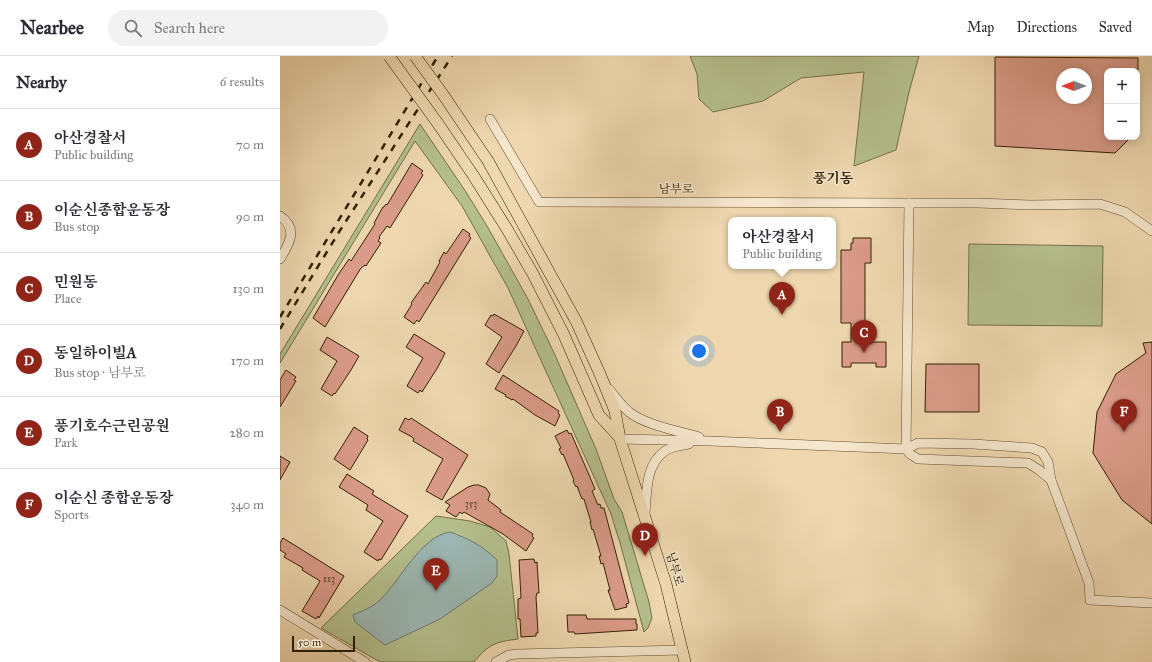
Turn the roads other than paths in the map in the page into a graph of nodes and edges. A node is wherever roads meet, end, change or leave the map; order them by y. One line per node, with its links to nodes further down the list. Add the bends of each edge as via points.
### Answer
1 (389, 56): 9 (main road, 남부로, bridge, via 439,125 507,229 564,335 600,415)
2 (415, 56): 8 (main road, 남부로, bridge, via 488,162 576,321)
3 (490, 119): 4 (street, 남부로, via 539,202)
4 (909, 203): 6 (street, via 1100,204 1125,212); 11 (street)
5 (280, 216): 7 (street, via 286,220 291,231 290,242)
6 (1152, 231)
7 (280, 259)
8 (604, 382): 9 (main road, 남부로, via 615,412); 10 (street, via 630,413 650,423)
9 (620, 439): 10 (street); 13 (main road, 남부로)
10 (710, 441): 11 (street); 13 (street, via 670,449 655,462 648,476)
11 (906, 449): 12 (street, via 918,459 1028,464); 12 (street, via 918,442 1032,448 1042,452 1048,462)
12 (1051, 480): 14 (street, via 1089,583 1090,600)
13 (645, 515): 16 (main road, 남부로)
14 (1152, 603)
15 (280, 610): 17 (street)
16 (683, 650): 18 (street, via 517,654); 19 (main road, 남부로)
17 (365, 662)
18 (496, 662)
19 (685, 662)

